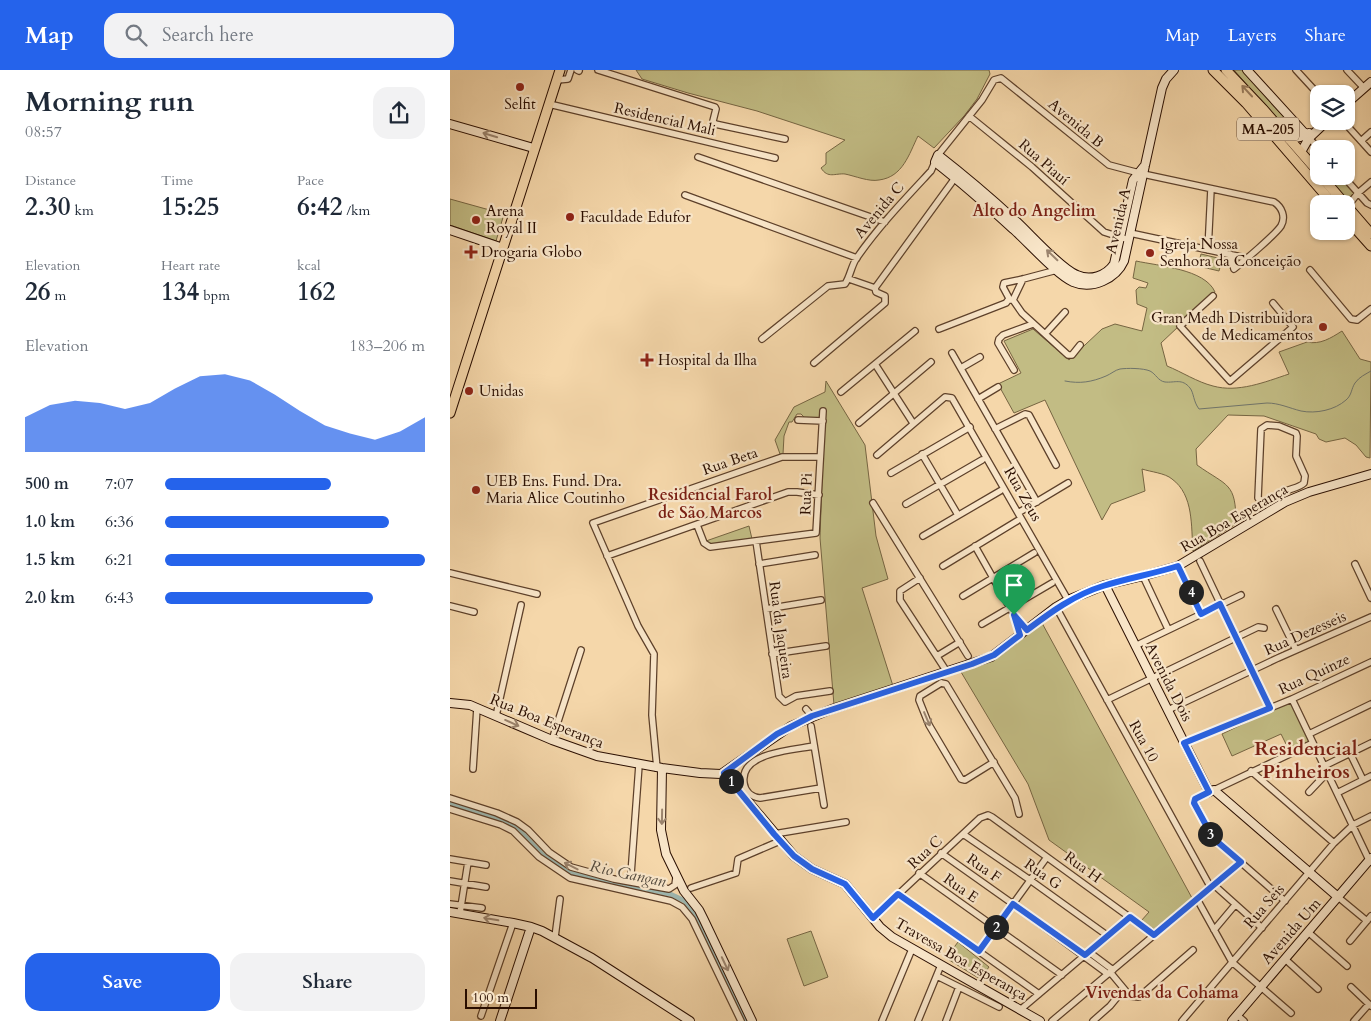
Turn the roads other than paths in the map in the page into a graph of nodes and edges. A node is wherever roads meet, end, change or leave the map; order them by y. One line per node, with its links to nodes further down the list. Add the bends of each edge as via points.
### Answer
1 (554, 70): 32 (main road)
2 (560, 70): 13 (main road)
3 (571, 70): 13 (street, via 568,79)
4 (598, 70): 28 (street, via 715,107 715,124)
5 (1174, 70): 39 (street, Avenida A, via 1162,88 1145,165)
6 (1213, 70): 20 (main road, MA-205)
7 (1226, 70): 29 (main road, MA-205, one-way to 7)
8 (1248, 70): 27 (street)
9 (1296, 70): 15 (street)
10 (1347, 70): 16 (street)
11 (1371, 77): 16 (street)
12 (999, 78): 21 (street, Avenida C, via 994,80); 39 (street, Avenida B, via 1006,80 1106,163)
13 (556, 80): 19 (main road)
14 (1371, 82): 16 (street)
15 (1310, 85)
16 (1363, 87): 17 (street); 18 (street)
17 (1355, 93)
18 (1355, 95)
19 (549, 104): 36 (street, Residencial Mali); 59 (main road)
20 (1246, 104): 33 (main road, via 1258,112 1293,151); 47 (main road, MA-205)
21 (969, 116): 37 (street, Avenida C); 57 (street, Rua Piauí, via 1104,232)
22 (450, 124): 32 (street, one-way to 22)
23 (1313, 130): 27 (street)
24 (1316, 130): 27 (street)
25 (1351, 130): 31 (street)
26 (1371, 132): 31 (street)
27 (1307, 137): 29 (street); 30 (street); 33 (street)
28 (785, 139)
29 (1289, 139): 33 (main road, MA-205)
30 (1310, 140)
31 (1361, 142): 34 (street)
32 (530, 147): 59 (main road)
33 (1301, 152): 38 (main road, MA-205)
34 (1371, 152)
35 (698, 157): 52 (street)
36 (775, 158)
37 (937, 159): 40 (street); 52 (street, Avenida C); 53 (street)
38 (1310, 162)
39 (1140, 174): 44 (street, Avenida B); 57 (street, Avenida A)
40 (955, 178): 53 (street); 68 (street)
41 (1371, 182): 45 (street)
42 (1329, 185): 48 (main road)
43 (1351, 185): 45 (street)
44 (1211, 189): 60 (street); 63 (street, Avenida B, via 1280,206 1283,212 1281,225)
45 (1358, 193): 49 (street); 50 (street)
46 (685, 195): 62 (street)
47 (1325, 195)
48 (1337, 195)
49 (1355, 196)
50 (1371, 205)
51 (1355, 215): 56 (main road)
52 (885, 222): 62 (street, Avenida C)
53 (1014, 224): 57 (street, Avenida A, one-way to 53, via 1112,267 1104,274 1079,276); 64 (street)
54 (1355, 228): 58 (main road)
55 (450, 230): 59 (street)
56 (1371, 234)
57 (1127, 237): 60 (street, Rua Piauí); 64 (street, Avenida A, via 1122,265 1100,282 1080,284)
58 (1371, 246)
59 (501, 247): 89 (main road); 93 (main road)
60 (1208, 250): 61 (street, Rua Piauí)
61 (1230, 254): 63 (street, Rua Piauí); 63 (street, via 1234,269)
62 (857, 258): 66 (street, Avenida C)
63 (1246, 258)
64 (1056, 270): 67 (street)
65 (1310, 270): 72 (street, via 1351,319 1357,320)
66 (849, 279): 68 (street); 78 (street, via 842,285 828,286)
67 (1023, 280): 70 (street); 70 (street, via 1003,284)
68 (875, 288): 83 (street, via 885,296 885,303)
69 (1213, 296): 71 (street, via 1180,326 1230,381 1293,327)
70 (1011, 300): 74 (street); 75 (street)
71 (1273, 303)
72 (1371, 309)
73 (1065, 312): 77 (street)
74 (1034, 324): 77 (street); 86 (street, via 999,339 998,343)
75 (939, 329)
76 (914, 331): 84 (street)
77 (1045, 334): 79 (street, via 1068,355)
78 (762, 339)
79 (1080, 346)
80 (952, 353): 85 (street)
81 (980, 357): 85 (street)
82 (931, 362): 90 (street)
83 (814, 363)
84 (875, 364): 88 (street); 90 (street)
85 (961, 368): 91 (street)
86 (1014, 370)
87 (998, 387): 91 (street)
88 (841, 392)
89 (450, 394)
90 (894, 394): 96 (street); 97 (street)
91 (978, 399): 99 (street)
92 (823, 411): 95 (street, Rua Pi)
93 (450, 413)
94 (798, 420): 95 (street)
95 (823, 421): 103 (street, Rua Pi)
96 (859, 423)
97 (913, 423): 98 (street, Rua Zeus, via 949,396); 102 (street)
98 (970, 427): 101 (street); 115 (street, Rua Zeus)
99 (995, 429): 105 (street, via 1029,415); 112 (street)
100 (1297, 436): 100 (street, via 1296,456 1304,483 1272,501 1261,501 1258,498 1261,429 1268,425 1280,426 1294,431)
101 (922, 454): 106 (street); 109 (street)
102 (877, 455)
103 (820, 457): 111 (street, Rua Pi); 124 (street, Rua Beta, via 782,457 593,523)
104 (982, 460): 109 (street)
105 (1056, 465)
106 (891, 472)
107 (1371, 474): 129 (street, Rua Boa Esperança, via 1284,499)
108 (1068, 483): 112 (street)
109 (940, 484): 114 (street); 116 (street)
110 (1000, 491): 116 (street)
111 (819, 494): 118 (street, via 788,492); 120 (street, Rua Pi, via 816,533)
112 (1036, 502): 115 (street)
113 (873, 503): 132 (street)
114 (906, 504)
115 (1018, 512): 141 (street, Rua Zeus)
116 (958, 515): 119 (street)
117 (1017, 521): 121 (street)
118 (697, 525): 120 (street, Rua Pi, via 708,546); 124 (street)
119 (923, 536)
120 (756, 542): 126 (street, Rua da Jaqueira)
121 (975, 546): 128 (street); 133 (street)
122 (1034, 553): 133 (street)
123 (814, 555): 126 (street)
124 (606, 556): 192 (street, via 654,654 652,715)
125 (1200, 561): 142 (street)
126 (760, 564): 146 (street, Rua da Jaqueira)
127 (1355, 564): 139 (street)
128 (944, 566)
129 (1178, 566): 131 (street, Rua Boa Esperança); 150 (street)
130 (450, 573): 136 (street)
131 (1143, 576): 135 (street, Rua Boa Esperança); 154 (street)
132 (920, 578): 157 (street); 163 (street, via 899,596)
133 (993, 578): 138 (street); 147 (street)
134 (1052, 583): 147 (street)
135 (1105, 585): 141 (street, Rua Boa Esperança); 159 (street, Avenida Dois)
136 (537, 594)
137 (1241, 595): 142 (street)
138 (963, 596)
139 (1371, 598)
140 (821, 600): 146 (street)
141 (1068, 600): 145 (street, Rua Boa Esperança)
142 (1220, 604): 150 (street); 156 (street)
143 (521, 605): 179 (street)
144 (450, 606): 149 (street)
145 (1056, 607): 155 (street, Rua Boa Esperança); 172 (street, Rua 10)
146 (766, 608): 162 (street, Rua da Jaqueira)
147 (1010, 608): 152 (street); 155 (street)
148 (1276, 609): 161 (street)
149 (474, 612)
150 (1201, 614): 154 (street)
151 (1371, 617): 161 (street, Rua Dezesseis, via 1336,628)
152 (982, 624)
153 (1264, 628): 156 (street, via 1258,627)
154 (1168, 629): 159 (street)
155 (1024, 632): 167 (street, Rua Boa Esperança, via 991,657)
156 (1236, 638): 166 (street); 168 (street)
157 (960, 642): 163 (street); 164 (street)
158 (826, 646): 162 (street)
159 (1135, 646): 168 (street, Avenida Dois)
160 (581, 650): 183 (street)
161 (1296, 650): 166 (street, Rua Dezesseis)
162 (772, 654): 170 (street, Rua da Jaqueira, via 777,691 785,702 796,696)
163 (937, 656): 167 (street)
164 (968, 656)
165 (1371, 662): 171 (street, Rua Quinze)
166 (1252, 670): 176 (street); 178 (street, Rua Dezesseis)
167 (947, 672): 169 (street, Rua Boa Esperança)
168 (1152, 678): 172 (street); 178 (street, Avenida Dois)
169 (939, 679): 180 (street, Rua Boa Esperança); 189 (street, via 946,684); 189 (street, Rua Boa Esperança, one-way to 189, via 919,700 929,725 961,778 965,780)
170 (830, 691)
171 (1292, 699): 176 (street, Rua Quinze); 182 (street)
172 (1107, 700): 229 (street, Rua 10)
173 (450, 703): 175 (street, Rua Boa Esperança)
174 (1371, 704): 182 (street)
175 (477, 708): 179 (street, Rua Boa Esperança); 193 (street)
176 (1270, 708): 184 (street, Rua Quinze)
177 (806, 709): 180 (street)
178 (1168, 710): 184 (street, Avenida Dois)
179 (496, 716): 183 (street, Rua Boa Esperança, one-way to 183)
180 (812, 716): 196 (street, Rua Boa Esperança, via 777,734)
181 (811, 726): 187 (street)
182 (1309, 734): 185 (street)
183 (552, 740): 190 (street, Rua Boa Esperança, via 597,756)
184 (1184, 743): 200 (street, Avenida Dois)
185 (1313, 743): 191 (street); 194 (street)
186 (1371, 743): 188 (street)
187 (814, 746): 199 (street); 199 (street, via 765,754 749,767 743,779 744,786 751,795 760,798)
188 (1350, 753): 191 (street); 198 (street)
189 (994, 762): 206 (street, via 1015,798)
190 (639, 765): 192 (street, Rua Boa Esperança); 224 (street)
191 (1324, 766): 195 (street)
192 (660, 768): 196 (street, Rua Boa Esperança); 225 (street, one-way to 225, via 662,837)
193 (473, 769)
194 (1251, 771): 200 (street); 214 (street)
195 (1327, 773): 201 (street); 202 (street)
196 (729, 776): 211 (street, Travessa Boa Esperança)
197 (1371, 776): 198 (street)
198 (1363, 780): 202 (street)
199 (821, 788): 204 (street)
200 (1211, 791): 220 (street, via 1195,799 1194,803 1213,838); 222 (street, Avenida Dois)
201 (1309, 792)
202 (1337, 792): 210 (street)
203 (450, 798): 225 (street, one-way to 203, via 675,885 669,889 580,870 561,861 517,822)
204 (824, 806)
205 (450, 808): 283 (street, via 513,831 552,868 570,878 671,901 682,907 692,919)
206 (1019, 814)
207 (1371, 816): 210 (street, Rua Seis)
208 (996, 820): 212 (street, Rua C, via 984,815); 216 (street, Rua H)
209 (846, 822): 211 (street)
210 (1352, 825): 214 (street, Rua Seis); 218 (street)
211 (774, 834): 213 (street, Travessa Boa Esperança)
212 (963, 834): 215 (street, Rua C); 226 (street, Rua G)
213 (780, 841): 231 (street, via 738,859 736,873); 244 (street, Travessa Boa Esperança, via 803,864 846,885)
214 (1334, 843): 222 (street, Rua Seis)
215 (941, 854): 223 (street, Rua C); 238 (street, Rua F)
216 (1047, 857): 226 (street); 243 (street, Rua H)
217 (450, 859): 219 (street)
218 (1370, 860): 233 (street, Avenida Um)
219 (468, 862): 221 (street); 228 (street)
220 (1241, 862): 229 (street); 236 (street)
221 (486, 865)
222 (1310, 872): 233 (street, Avenida Dois); 236 (street, Rua Seis)
223 (919, 873): 232 (street, Rua C); 248 (street, Rua E)
224 (631, 874)
225 (675, 874): 284 (street, one-way to 284, via 704,920)
226 (1030, 880): 238 (street); 253 (street, Rua G)
227 (450, 881): 228 (street)
228 (464, 884): 230 (street); 241 (street)
229 (1212, 886): 235 (street); 239 (street, Rua 10)
230 (486, 887)
231 (691, 888)
232 (898, 894): 244 (street, Rua C); 258 (street)
233 (1338, 897): 245 (street, Avenida Dois); 251 (street, Avenida Um)
234 (560, 899): 254 (street)
235 (1197, 899): 250 (street); 252 (street)
236 (1285, 901): 249 (street, Rua Seis)
237 (450, 904): 241 (street)
238 (1013, 904): 248 (street); 259 (street, Rua F)
239 (1236, 904): 249 (street, Rua 10); 250 (street)
240 (482, 908): 241 (street)
241 (460, 909): 242 (street); 246 (street, one-way to 241)
242 (450, 912)
243 (1130, 917): 252 (street, Rua H); 253 (street)
244 (873, 918): 256 (street, Travessa Boa Esperança, via 892,937)
245 (1369, 919): 255 (street)
246 (513, 923): 247 (street); 279 (street)
247 (531, 927): 254 (street); 281 (street)
248 (996, 927): 258 (street); 266 (street, Rua E)
249 (1262, 928): 261 (street, Rua Seis)
250 (1214, 930): 261 (street)
251 (1308, 932): 260 (street, Avenida Um); 263 (street)
252 (1154, 935): 264 (street)
253 (1108, 936): 259 (street)
254 (554, 937): 282 (street)
255 (1350, 941)
256 (912, 949): 262 (street, Travessa Boa Esperança); 285 (street)
257 (1193, 950): 272 (street, via 1142,995 1132,997)
258 (979, 951): 274 (street)
259 (1087, 954): 264 (street, Rua F); 266 (street)
260 (1284, 959): 270 (street, Avenida Um); 273 (street)
261 (1232, 962): 270 (street); 291 (street, Rua Seis)
262 (941, 965): 265 (street, Travessa Boa Esperança); 267 (street)
263 (1348, 966)
264 (1110, 972): 272 (street, Rua F); 289 (street)
265 (956, 973): 268 (street); 277 (street, Travessa Boa Esperança)
266 (1062, 975): 274 (street)
267 (937, 976): 268 (street); 286 (street)
268 (953, 984): 269 (street)
269 (959, 987): 276 (street); 287 (street)
270 (1261, 987): 278 (street); 280 (street, Avenida Um)
271 (1351, 987): 275 (street)
272 (1124, 989): 290 (street)
273 (1318, 989)
274 (1039, 994): 277 (street)
275 (1370, 1005): 293 (street)
276 (999, 1007)
277 (1020, 1010): 288 (street, Travessa Boa Esperança)
278 (1291, 1012)
279 (481, 1016)
280 (1234, 1018): 292 (street)
281 (500, 1021)
282 (690, 1021)
283 (741, 1021)
284 (752, 1021)
285 (882, 1021)
286 (918, 1021)
287 (946, 1021)
288 (1040, 1021)
289 (1052, 1021)
290 (1094, 1021)
291 (1182, 1021)
292 (1244, 1021)
293 (1354, 1021)

